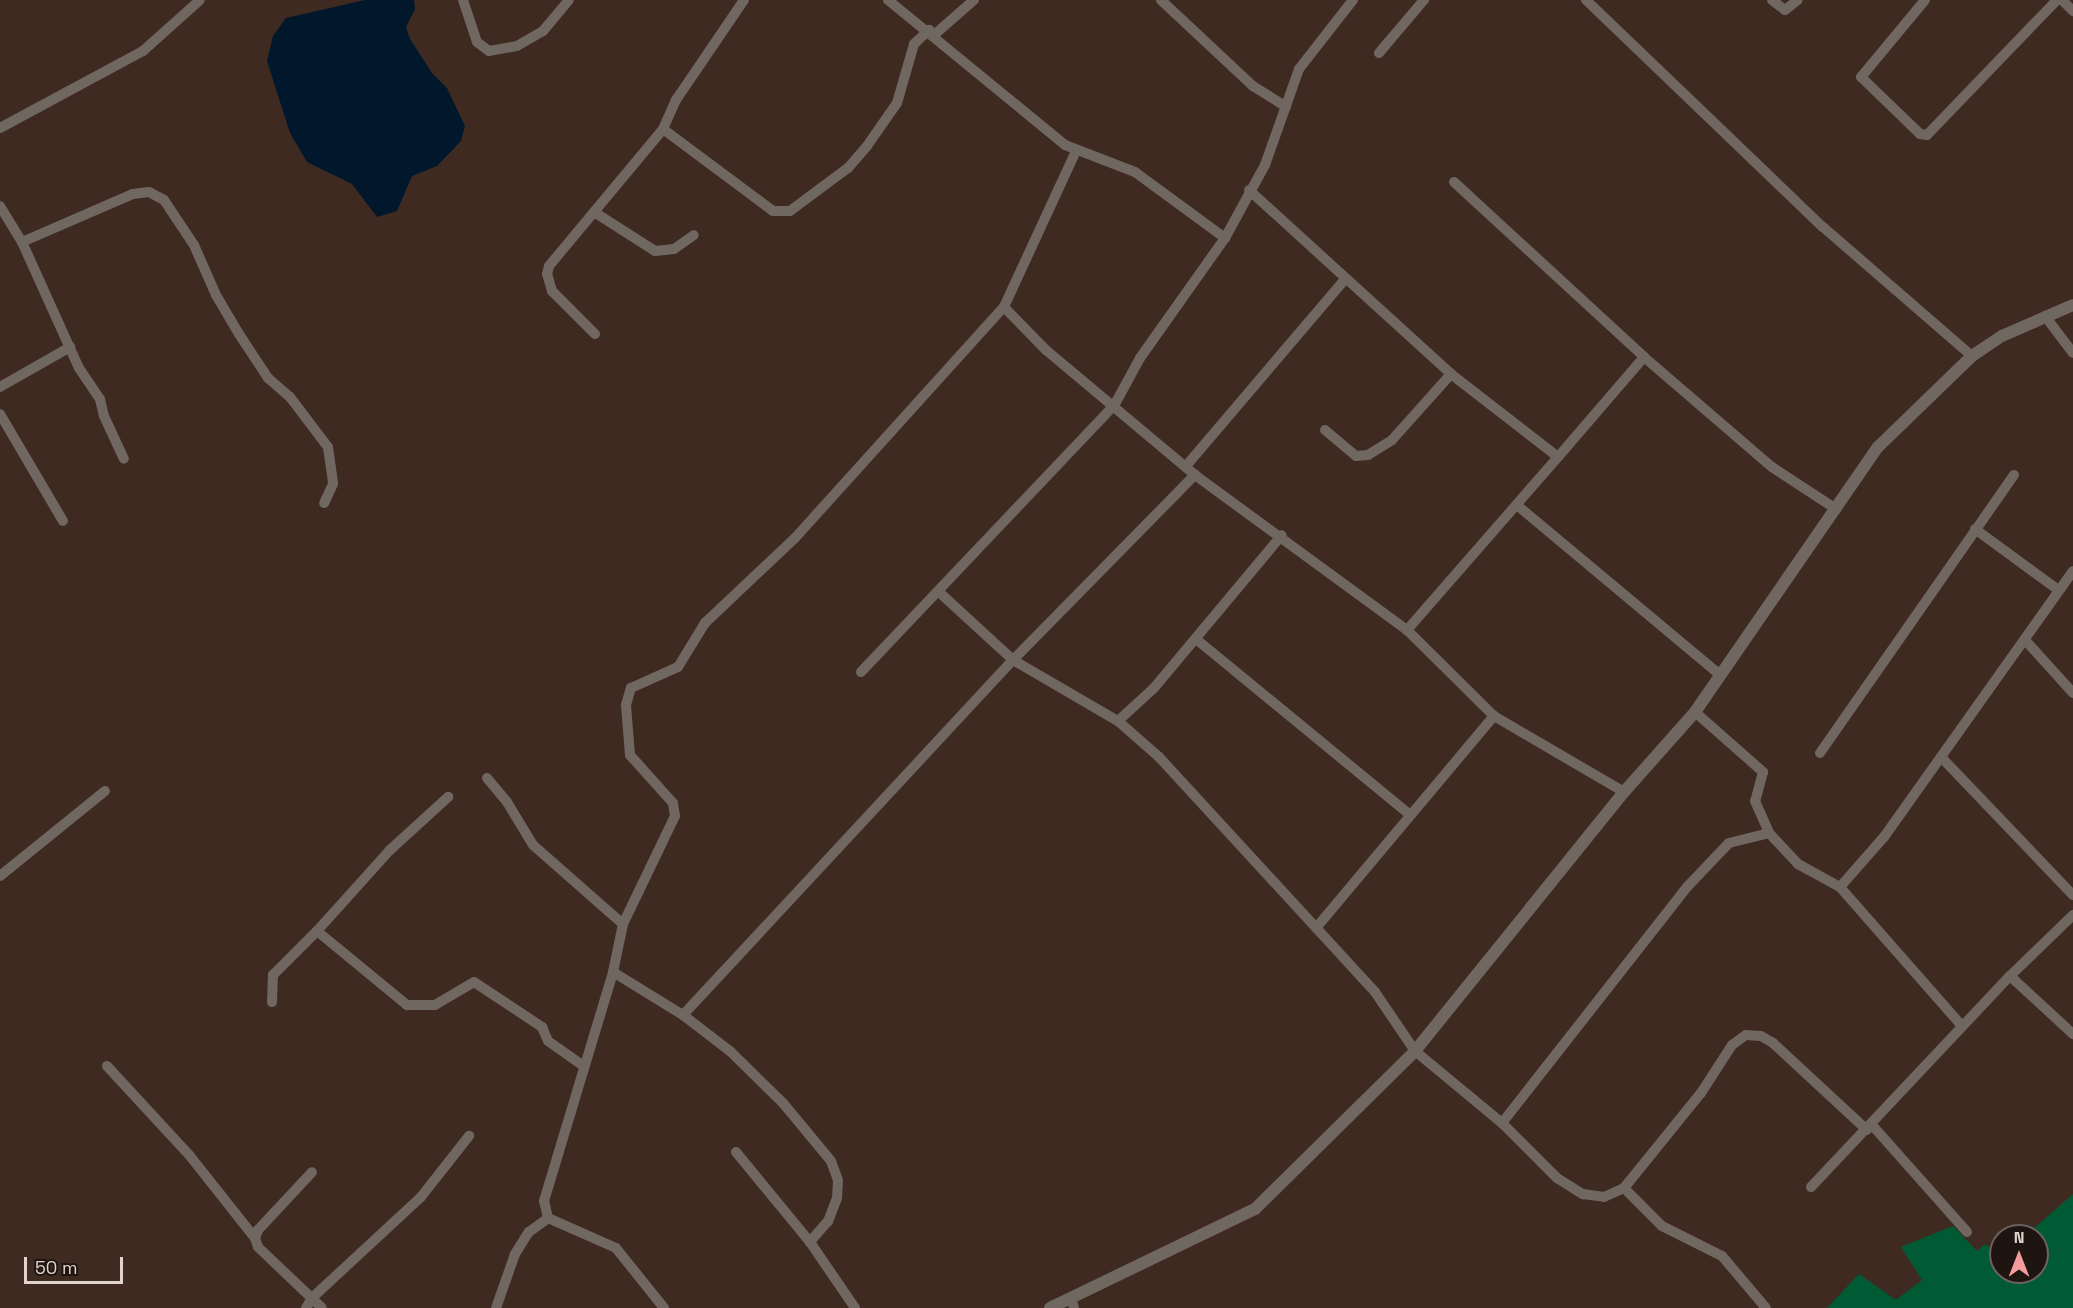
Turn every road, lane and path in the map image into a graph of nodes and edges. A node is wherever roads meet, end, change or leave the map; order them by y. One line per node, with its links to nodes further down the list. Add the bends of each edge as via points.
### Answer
1 (200, 0): 20 (street, via 143,51)
2 (462, 0): 3 (street, via 477,42 489,51 517,46 543,31)
3 (569, 0)
4 (744, 0): 21 (street, via 676,100)
5 (888, 0): 17 (street)
6 (974, 0): 17 (street)
7 (1161, 0): 19 (street, via 1253,86)
8 (1353, 0): 19 (street, via 1299,69)
9 (1424, 0): 18 (street)
10 (1586, 0): 37 (street, via 1823,226)
11 (1772, 0): 12 (street, via 1785,10)
12 (1798, 0)
13 (1925, 0): 14 (street, via 1861,77 1920,134 1927,135)
14 (2057, 0)
15 (2062, 0): 16 (street)
16 (2073, 11)
17 (932, 32): 21 (street, via 914,44 900,95 874,138 848,168 790,211 773,211); 22 (street, via 992,88)
18 (1379, 53)
19 (1286, 107): 24 (street, via 1270,154)
20 (0, 128)
21 (663, 129): 26 (street)
22 (1076, 152): 28 (street, via 1135,172); 32 (street)
23 (1454, 182): 38 (street)
24 (1249, 190): 28 (street); 30 (street)
25 (0, 206): 29 (street)
26 (594, 212): 27 (street, via 655,251 674,249); 34 (street, via 547,274 552,291)
27 (694, 235)
28 (1225, 238): 41 (street, via 1140,358)
29 (22, 242): 35 (street); 49 (street, via 133,194 149,192 164,200 194,245 216,295 268,378 291,397 328,447 333,484)
30 (1345, 279): 39 (street); 46 (street)
31 (2073, 304): 33 (street)
32 (1004, 307): 41 (street, via 1046,350); 80 (street, via 795,538 705,623 678,667 631,688 626,705 630,756 675,809)
33 (2045, 316): 36 (street); 37 (street)
34 (595, 334)
35 (70, 347): 40 (street); 45 (street, via 87,383 100,399)
36 (2073, 353)
37 (1972, 356): 51 (street, via 1878,447)
38 (1644, 357): 44 (street); 51 (street, via 1772,466)
39 (1451, 374): 43 (street, via 1392,440 1368,455 1356,456); 44 (street)
40 (0, 387)
41 (1115, 404): 46 (street); 57 (street)
42 (0, 414): 52 (street)
43 (1325, 430)
44 (1558, 457): 50 (street)
45 (124, 459)
46 (1186, 466): 47 (street)
47 (1195, 475): 54 (street); 61 (street)
48 (2014, 475): 53 (street)
49 (324, 503)
50 (1518, 506): 58 (street); 63 (street)
51 (1836, 509): 63 (street)
52 (63, 521)
53 (1975, 529): 56 (street); 68 (street)
54 (1282, 535): 58 (street, via 1324,571); 59 (street)
55 (2073, 571): 56 (street)
56 (2057, 590): 60 (street)
57 (939, 592): 61 (street); 62 (street)
58 (1407, 630): 66 (street)
59 (1196, 639): 67 (street); 74 (street)
60 (2026, 641): 64 (street); 69 (street)
61 (1013, 660): 67 (street); 86 (street)
62 (861, 672)
63 (1720, 675): 65 (street)
64 (2073, 693)
65 (1695, 712): 72 (street); 75 (street, via 1763,772 1755,801)
66 (1494, 716): 72 (street); 74 (street)
67 (1118, 721): 81 (street, via 1159,757)
68 (1820, 753)
69 (1941, 758): 77 (street, via 1884,837); 78 (street)
70 (487, 778): 80 (street, via 533,845)
71 (105, 791): 76 (street)
72 (1624, 792): 89 (street)
73 (448, 797): 82 (street, via 390,850)
74 (1410, 815): 81 (street)
75 (1769, 833): 77 (street, via 1798,864); 92 (street, via 1729,843 1688,886)
76 (0, 876)
77 (1840, 887): 87 (street)
78 (2073, 895)
79 (2073, 915): 84 (street)
80 (623, 924): 83 (street)
81 (1316, 928): 89 (street, via 1375,992)
82 (317, 931): 85 (street, via 273,975); 91 (street, via 407,1005 435,1005 474,982 542,1028 548,1041)
83 (614, 972): 86 (street); 91 (street)
84 (2010, 976): 87 (street); 88 (street)
85 (272, 1002)
86 (682, 1015): 102 (street, via 730,1051 783,1103 831,1161 838,1180 837,1198 828,1221)
87 (1962, 1026): 93 (street)
88 (2073, 1034)
89 (1415, 1050): 92 (street); 104 (street, via 1255,1209)
90 (107, 1065): 101 (street, via 190,1156)
91 (582, 1065): 99 (street, via 544,1201)
92 (1502, 1123): 98 (street, via 1557,1178 1583,1194 1604,1197)
93 (1870, 1128): 97 (street); 98 (street, via 1773,1043 1761,1036 1746,1035 1732,1045 1701,1093); 100 (street)
94 (469, 1136): 103 (street, via 421,1197)
95 (736, 1152): 102 (street)
96 (312, 1172): 101 (street)
97 (1811, 1187)
98 (1624, 1188): 111 (street, via 1662,1226 1722,1256)
99 (548, 1218): 105 (street, via 529,1232 515,1254); 108 (street, via 616,1248)
100 (1967, 1232)
101 (255, 1238): 103 (street, via 258,1247)
102 (810, 1242): 109 (street)
103 (313, 1297): 106 (street); 107 (street)
104 (1073, 1303): 110 (street)
105 (499, 1306)
106 (306, 1308)
107 (322, 1308)
108 (664, 1308)
109 (855, 1308)
110 (1050, 1308)
111 (1766, 1308)

